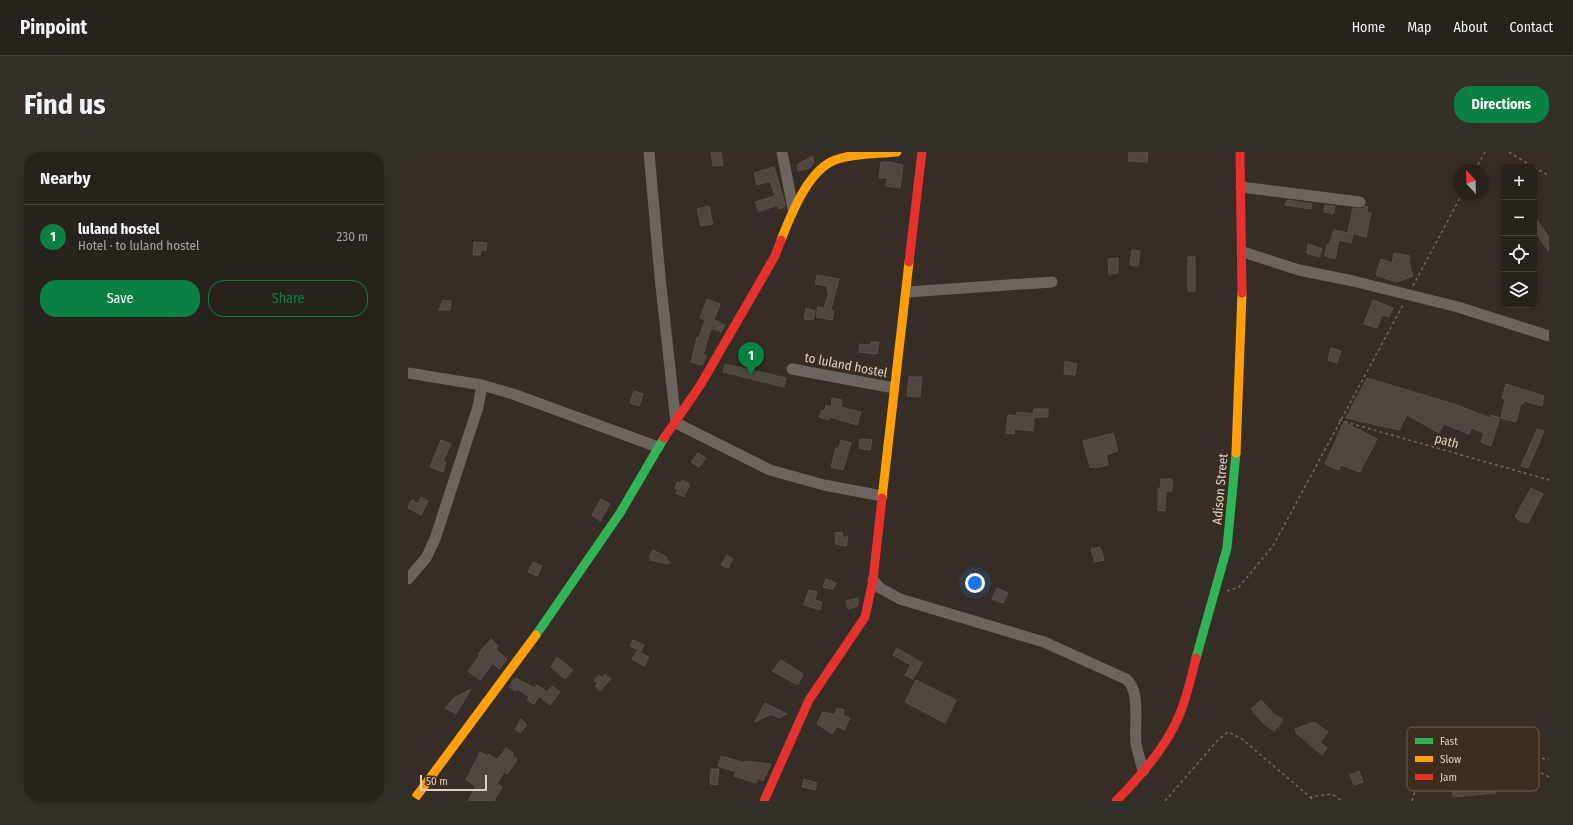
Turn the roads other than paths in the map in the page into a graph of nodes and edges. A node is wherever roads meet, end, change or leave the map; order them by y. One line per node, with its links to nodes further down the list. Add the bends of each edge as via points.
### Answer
1 (649, 152): 17 (street)
2 (782, 152): 8 (street)
3 (897, 152): 8 (street, via 849,156 834,160 819,171)
4 (922, 152): 11 (street)
5 (1240, 152): 6 (street, Adison Street)
6 (1241, 186): 7 (street); 9 (street, Adison Street)
7 (1360, 202)
8 (792, 208): 17 (street, via 775,256)
9 (1243, 252): 12 (street, via 1299,270 1409,294); 22 (street, Adison Street, via 1240,396 1231,521 1222,570 1182,709 1173,728)
10 (1052, 282): 11 (street)
11 (907, 292): 16 (street)
12 (1549, 336)
13 (792, 369): 16 (street, to luland hostel)
14 (408, 373): 15 (street)
15 (482, 385): 18 (street); 20 (street, via 478,407 435,539 426,558)
16 (894, 388): 19 (street)
17 (676, 423): 18 (street); 19 (street, via 770,470 824,485)
18 (658, 447): 23 (street, via 620,513 552,614)
19 (882, 496): 21 (street)
20 (408, 579)
21 (873, 580): 22 (street, via 880,588 900,599 1044,642 1132,683 1135,696 1136,744); 24 (street, via 865,617 808,700)
22 (1143, 771): 25 (street, Adison Street)
23 (413, 801)
24 (764, 801)
25 (1116, 801)

